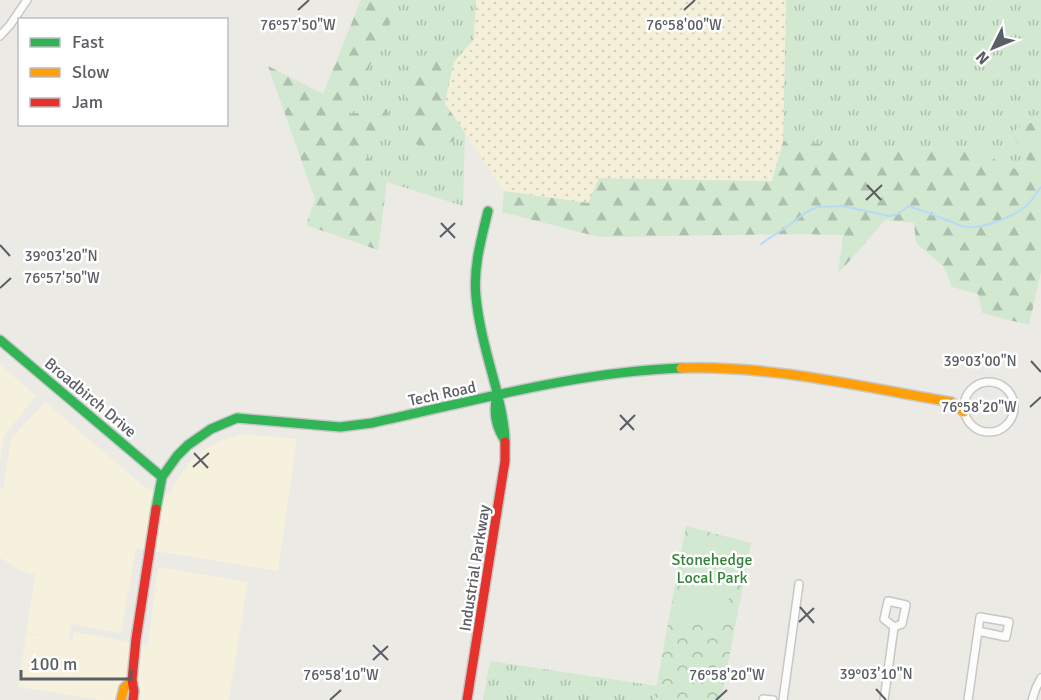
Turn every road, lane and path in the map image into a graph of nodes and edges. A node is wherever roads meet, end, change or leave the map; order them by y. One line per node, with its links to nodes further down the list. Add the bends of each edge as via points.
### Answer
1 (27, 0): 2 (street)
2 (0, 36)
3 (488, 211): 6 (street, Industrial Parkway, via 475,283)
4 (0, 340): 9 (street, Broadbirch Drive)
5 (968, 393): 7 (street, Tech Road); 8 (street); 8 (street, Tech Road, via 978,384 990,381 1004,385 1014,400 1014,412 1008,425 999,431 984,432 967,420)
6 (497, 396): 7 (street, Tech Road, via 609,374 712,367 770,371); 9 (street, Tech Road, via 340,427 237,418 188,445); 17 (street, Industrial Parkway, via 494,409 505,440 505,461)
7 (951, 402): 8 (street, Tech Road)
8 (964, 412)
9 (162, 477): 14 (street, Tech Road)
10 (799, 584): 20 (street)
11 (894, 627): 21 (street)
12 (978, 631): 12 (street, via 980,617 1009,622 1006,637); 22 (street)
13 (1041, 678): 23 (street)
14 (132, 680): 15 (street, Tech Road, via 124,688); 16 (street, Tech Road)
15 (122, 700)
16 (133, 700)
17 (467, 700)
18 (763, 700): 19 (street)
19 (773, 700)
20 (783, 700)
21 (884, 700)
22 (968, 700)
23 (1032, 700)

